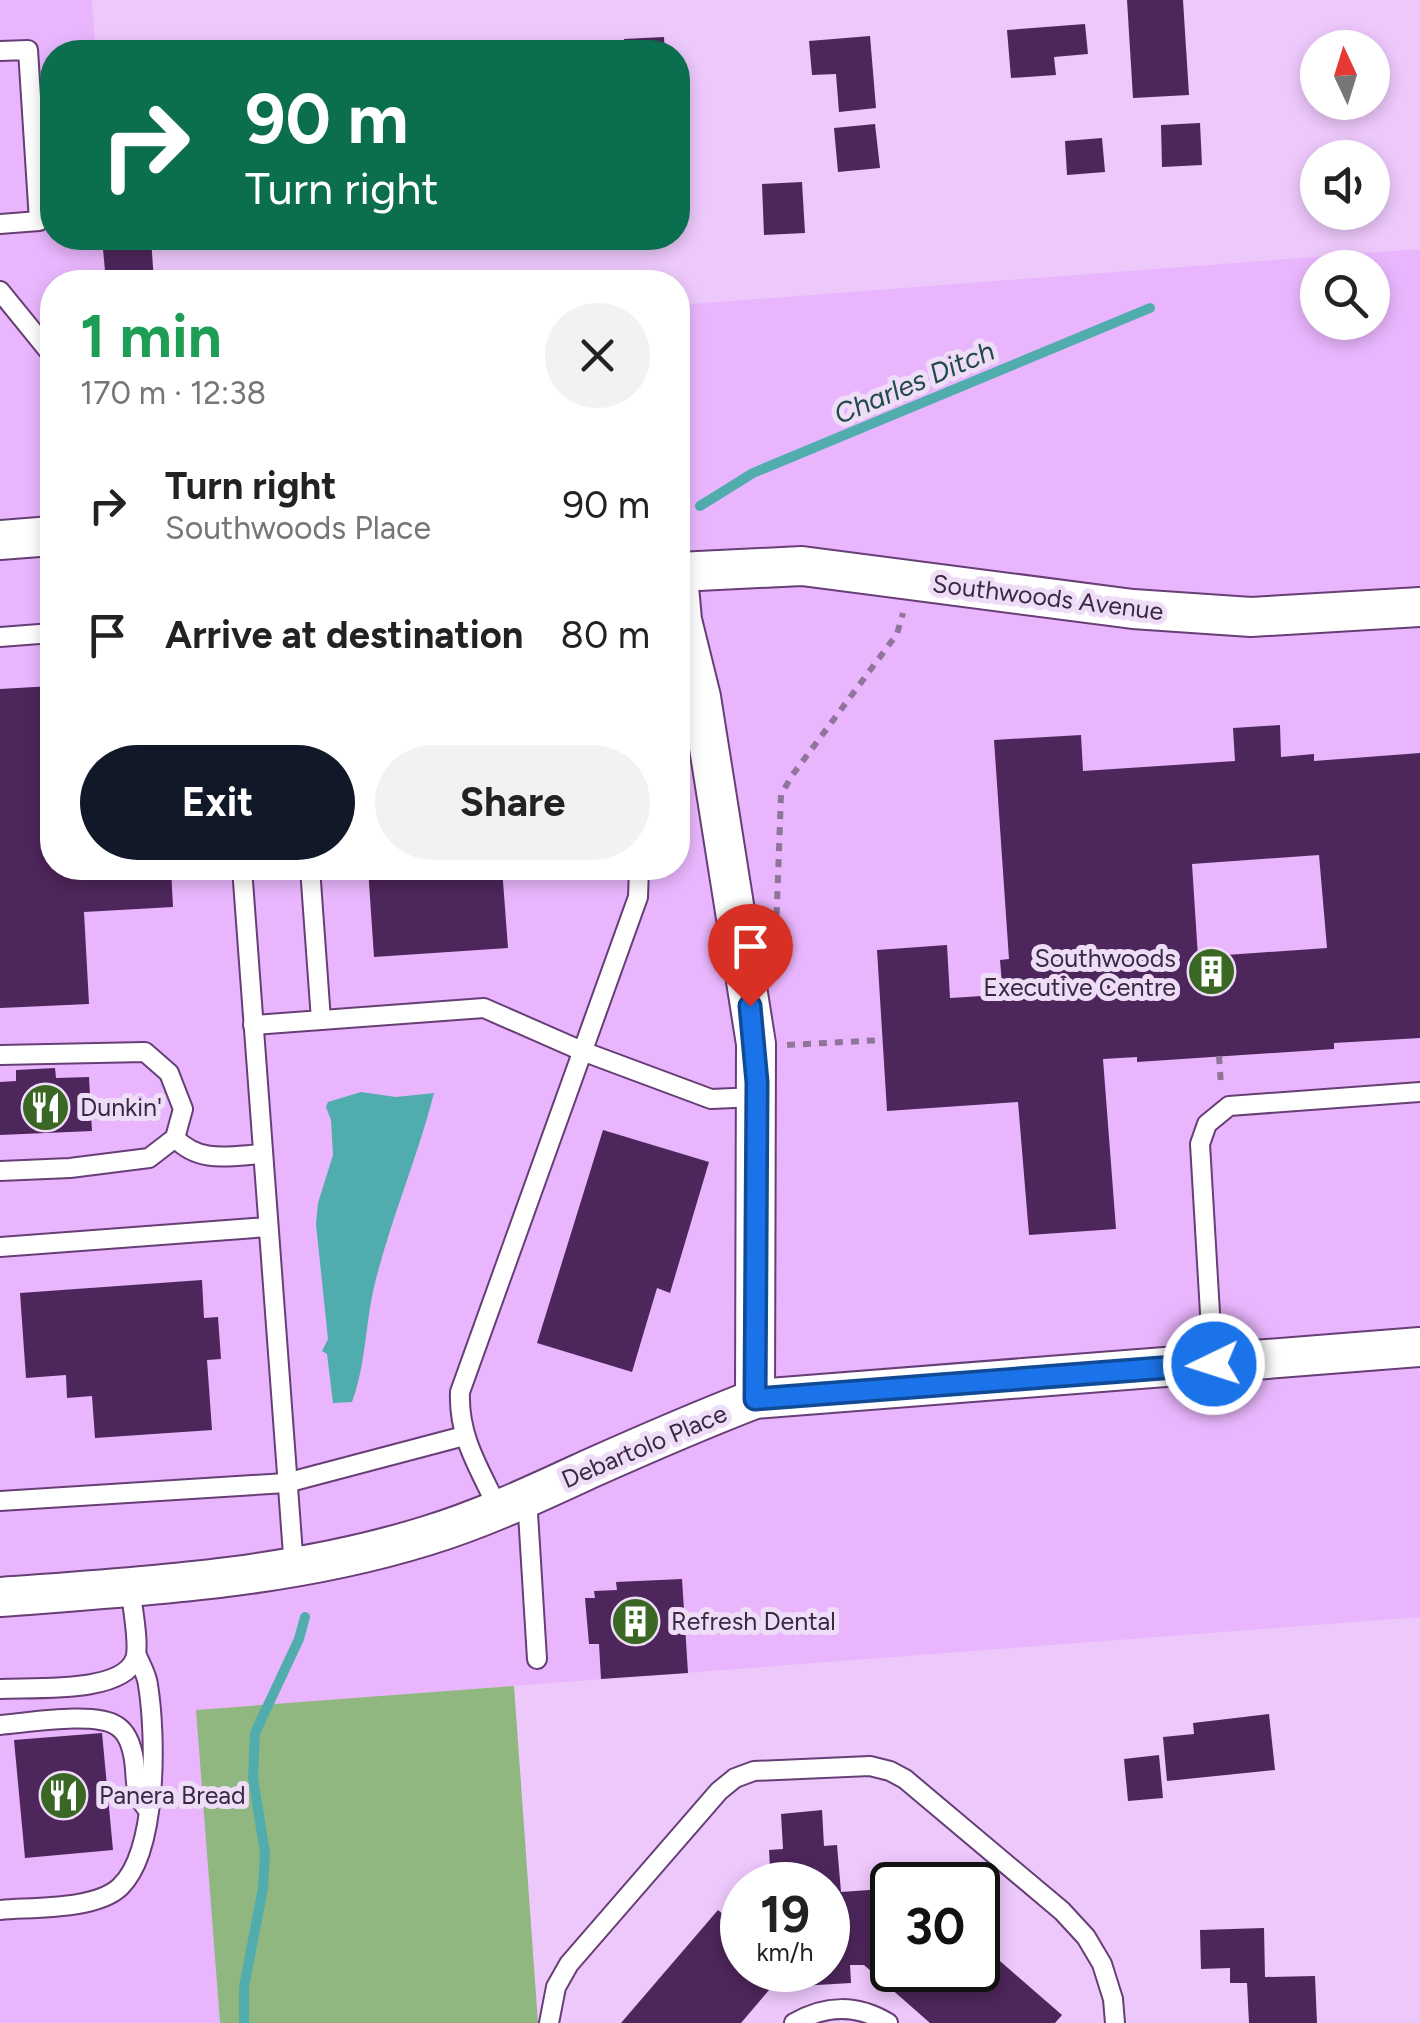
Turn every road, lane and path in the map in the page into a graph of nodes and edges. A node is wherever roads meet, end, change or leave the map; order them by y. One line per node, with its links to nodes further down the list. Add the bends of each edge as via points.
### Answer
1 (0, 51): 2 (lane, via 28,50 39,222)
2 (0, 224)
3 (0, 291): 4 (lane)
4 (40, 339)
5 (40, 537): 6 (street)
6 (0, 540)
7 (690, 573): 8 (street, Southwoods Avenue, via 802,566 1250,618)
8 (1420, 607)
9 (903, 622): 16 (path, via 782,794)
10 (40, 634): 11 (lane)
11 (0, 637)
12 (690, 652): 24 (street, via 756,1044)
13 (243, 880): 18 (lane)
14 (311, 880): 17 (lane)
15 (638, 880): 20 (lane, via 638,897)
16 (774, 942)
17 (321, 1020): 18 (lane); 20 (lane, via 484,1008)
18 (253, 1025): 26 (lane)
19 (883, 1040): 22 (path, via 792,1044)
20 (582, 1051): 24 (lane, via 711,1099); 33 (lane, via 460,1392)
21 (0, 1055): 25 (lane, via 145,1052 169,1073 183,1109)
22 (788, 1062)
23 (1420, 1092): 31 (lane, via 1228,1106 1207,1124 1200,1144)
24 (757, 1097): 32 (street)
25 (175, 1138): 26 (lane, via 190,1154); 27 (lane, via 149,1158)
26 (263, 1154): 28 (lane)
27 (0, 1171)
28 (268, 1227): 29 (lane); 34 (lane)
29 (0, 1247)
30 (1420, 1347): 31 (street, Debartolo Place)
31 (1214, 1364): 32 (street, Debartolo Place)
32 (755, 1399): 36 (street, Debartolo Place)
33 (464, 1436): 34 (lane); 36 (lane)
34 (286, 1483): 35 (lane); 37 (lane)
35 (0, 1501)
36 (513, 1504): 37 (street, Debartolo Place, via 428,1536); 41 (lane)
37 (294, 1569): 38 (street, Debartolo Place)
38 (130, 1588): 39 (street, Debartolo Place); 40 (lane)
39 (0, 1597)
40 (136, 1656): 42 (lane, via 127,1671 104,1683); 44 (lane, via 148,1681 154,1795)
41 (537, 1659)
42 (0, 1689)
43 (0, 1725): 44 (lane, via 97,1718 115,1724 128,1737 136,1796)
44 (148, 1810): 45 (lane, via 139,1860 120,1888 93,1902)
45 (0, 1910)
46 (549, 2023): 49 (lane, via 569,1964 735,1778 754,1771 870,1766 905,1779 1074,1924 1102,1964)
47 (794, 2023): 48 (lane, via 830,2008 859,2009)
48 (888, 2023)
49 (1115, 2023)

